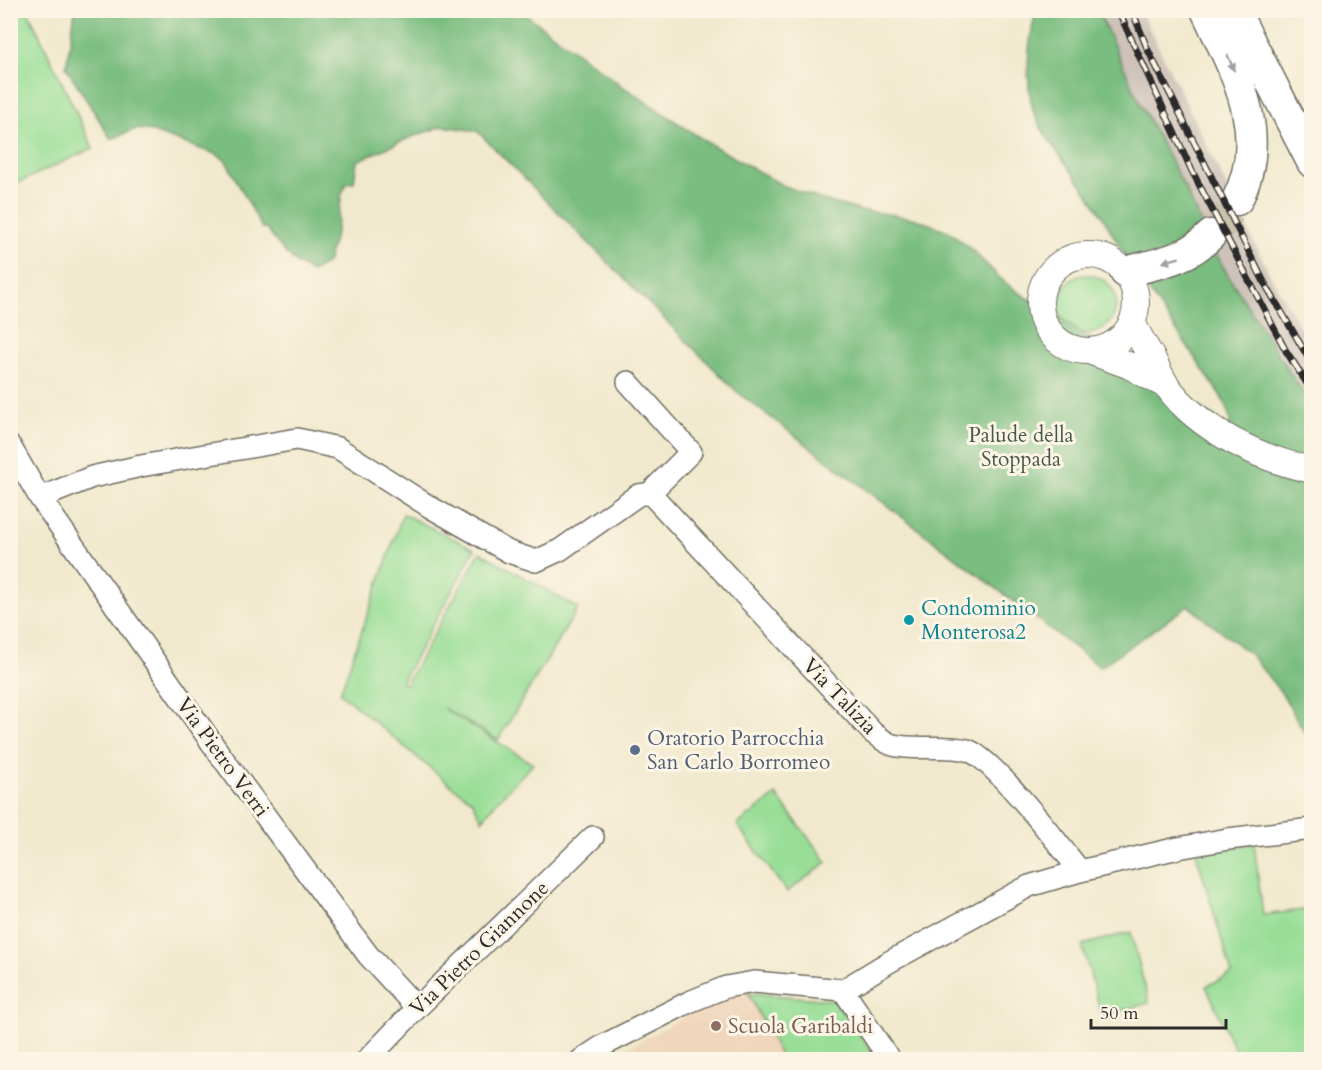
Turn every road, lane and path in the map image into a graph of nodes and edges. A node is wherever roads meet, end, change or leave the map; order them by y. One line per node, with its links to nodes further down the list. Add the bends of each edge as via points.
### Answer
1 (1206, 10): 4 (highway, one-way to 4, via 1232,64 1250,123 1251,160)
2 (1234, 10): 3 (highway)
3 (1311, 162)
4 (1237, 201)
5 (1211, 235): 6 (highway, one-way to 6, via 1181,257)
6 (1125, 272): 7 (main road, via 1137,300); 8 (main road, via 1108,259 1082,255 1067,259 1046,279 1040,309 1051,336 1077,351)
7 (1132, 322): 8 (main road, via 1120,340); 10 (main road)
8 (1092, 352): 10 (main road, via 1128,365)
9 (628, 382): 13 (street, via 691,452)
10 (1167, 386): 12 (main road, via 1227,437 1257,453)
11 (10, 446): 14 (street, Via Pietro Verri)
12 (1311, 470)
13 (650, 493): 14 (street, via 638,495 560,550 536,561 509,552 430,507 338,448 297,439 92,477); 17 (street, Via Talizia, via 873,733 892,744 976,753)
14 (40, 498): 19 (street, Via Pietro Verri, via 221,756 361,946)
15 (1311, 829): 17 (street, via 1172,849)
16 (593, 837): 19 (street, Via Pietro Giannone)
17 (1080, 871): 18 (street, via 1029,886)
18 (843, 990): 21 (street, via 754,982 726,987 689,1002); 22 (street)
19 (417, 1008): 20 (street, Via Pietro Giannone)
20 (367, 1059)
21 (581, 1059)
22 (890, 1059)

